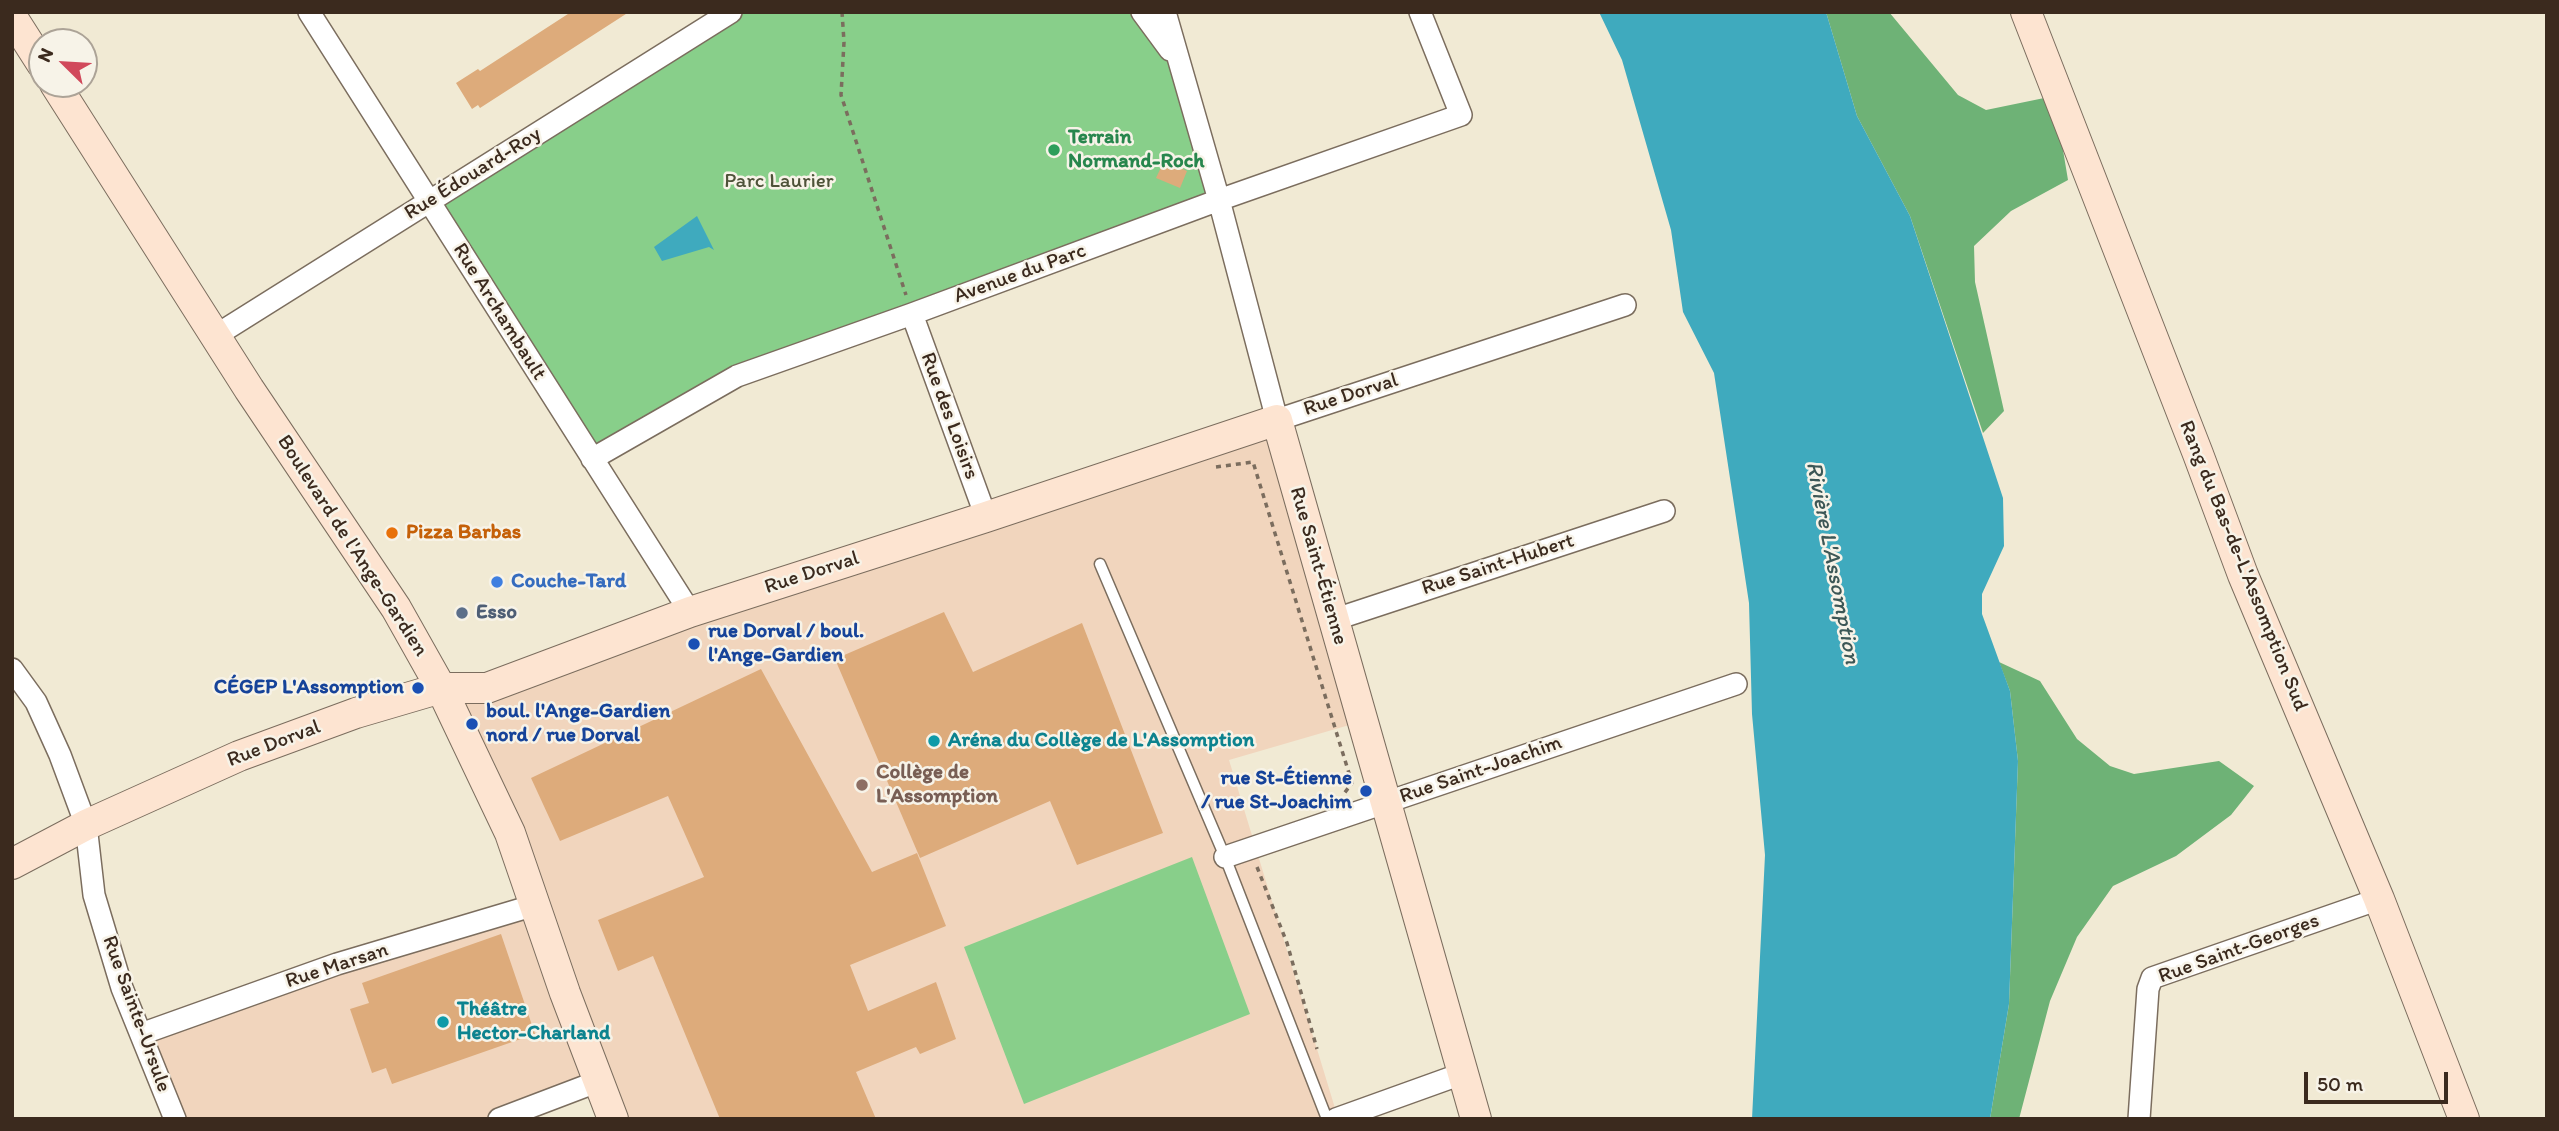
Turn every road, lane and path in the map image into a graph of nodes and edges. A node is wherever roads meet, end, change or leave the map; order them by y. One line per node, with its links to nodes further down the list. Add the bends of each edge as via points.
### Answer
1 (731, 12): 13 (street, Rue Édouard-Roy)
2 (842, 12): 15 (path, via 841,94)
3 (1142, 12): 10 (street)
4 (1165, 12): 10 (street, Rue Saint-Étienne)
5 (1420, 12): 12 (street, Avenue du Parc, via 1461,115)
6 (2026, 12): 34 (street, Rang du Bas-de-L'Assomption Sud, via 2243,575)
7 (313, 14): 13 (street, Rue Archambault)
8 (12, 17): 9 (street)
9 (28, 42)
10 (1180, 63): 12 (street, Rue Saint-Étienne)
11 (64, 98): 16 (street, Boulevard de l'Ange-Gardien)
12 (1219, 200): 15 (street, Avenue du Parc); 17 (street, Rue Saint-Étienne)
13 (429, 201): 16 (street, Rue Édouard-Roy); 18 (street, Rue Archambault)
14 (1625, 305): 17 (street, Rue Dorval)
15 (912, 314): 18 (street, Avenue du Parc, via 737,376); 21 (street, Rue des Loisirs)
16 (215, 336): 27 (street, Boulevard de l'Ange-Gardien, via 396,608)
17 (1277, 420): 21 (street, Rue Dorval); 24 (street, Rue Saint-Étienne)
18 (593, 459): 23 (street, Rue Archambault)
19 (1214, 468): 30 (path, via 1253,462 1348,769 1352,783)
20 (1664, 511): 24 (street, Rue Saint-Hubert)
21 (986, 517): 23 (street, Rue Dorval)
22 (1100, 564): 32 (lane)
23 (690, 612): 27 (street, Rue Dorval, via 487,688)
24 (1333, 620): 28 (street, Rue Saint-Étienne)
25 (12, 669): 29 (street, Rue Sainte-Ursule, via 36,702)
26 (1736, 684): 28 (street, Rue Saint-Joachim)
27 (442, 688): 29 (street, Rue Dorval, via 356,713 239,756); 35 (street, Boulevard de l'Ange-Gardien, via 500,810)
28 (1387, 802): 30 (street, Rue Saint-Joachim); 38 (street, Rue Saint-Étienne)
29 (86, 825): 33 (street, Rue Dorval); 36 (street, Rue Sainte-Ursule, via 94,895)
30 (1322, 825): 31 (street, Rue Saint-Joachim)
31 (1250, 849): 32 (street, Rue Saint-Joachim); 37 (path, via 1287,943)
32 (1225, 857): 43 (lane)
33 (12, 864)
34 (2379, 899): 46 (street, Rue Saint-Georges, via 2152,978); 47 (street, Rang du Bas-de-L'Assomption Sud)
35 (535, 905): 36 (street, Rue Marsan, via 337,964); 39 (street, Boulevard de l'Ange-Gardien)
36 (141, 1034): 40 (street, Rue Sainte-Ursule)
37 (1319, 1056)
38 (1464, 1073): 44 (street); 45 (street, Rue Saint-Étienne)
39 (599, 1081): 41 (street); 42 (street, Boulevard de l'Ange-Gardien)
40 (175, 1119)
41 (499, 1119)
42 (613, 1119)
43 (1327, 1119)
44 (1336, 1119)
45 (1476, 1119)
46 (2139, 1119)
47 (2464, 1119)

